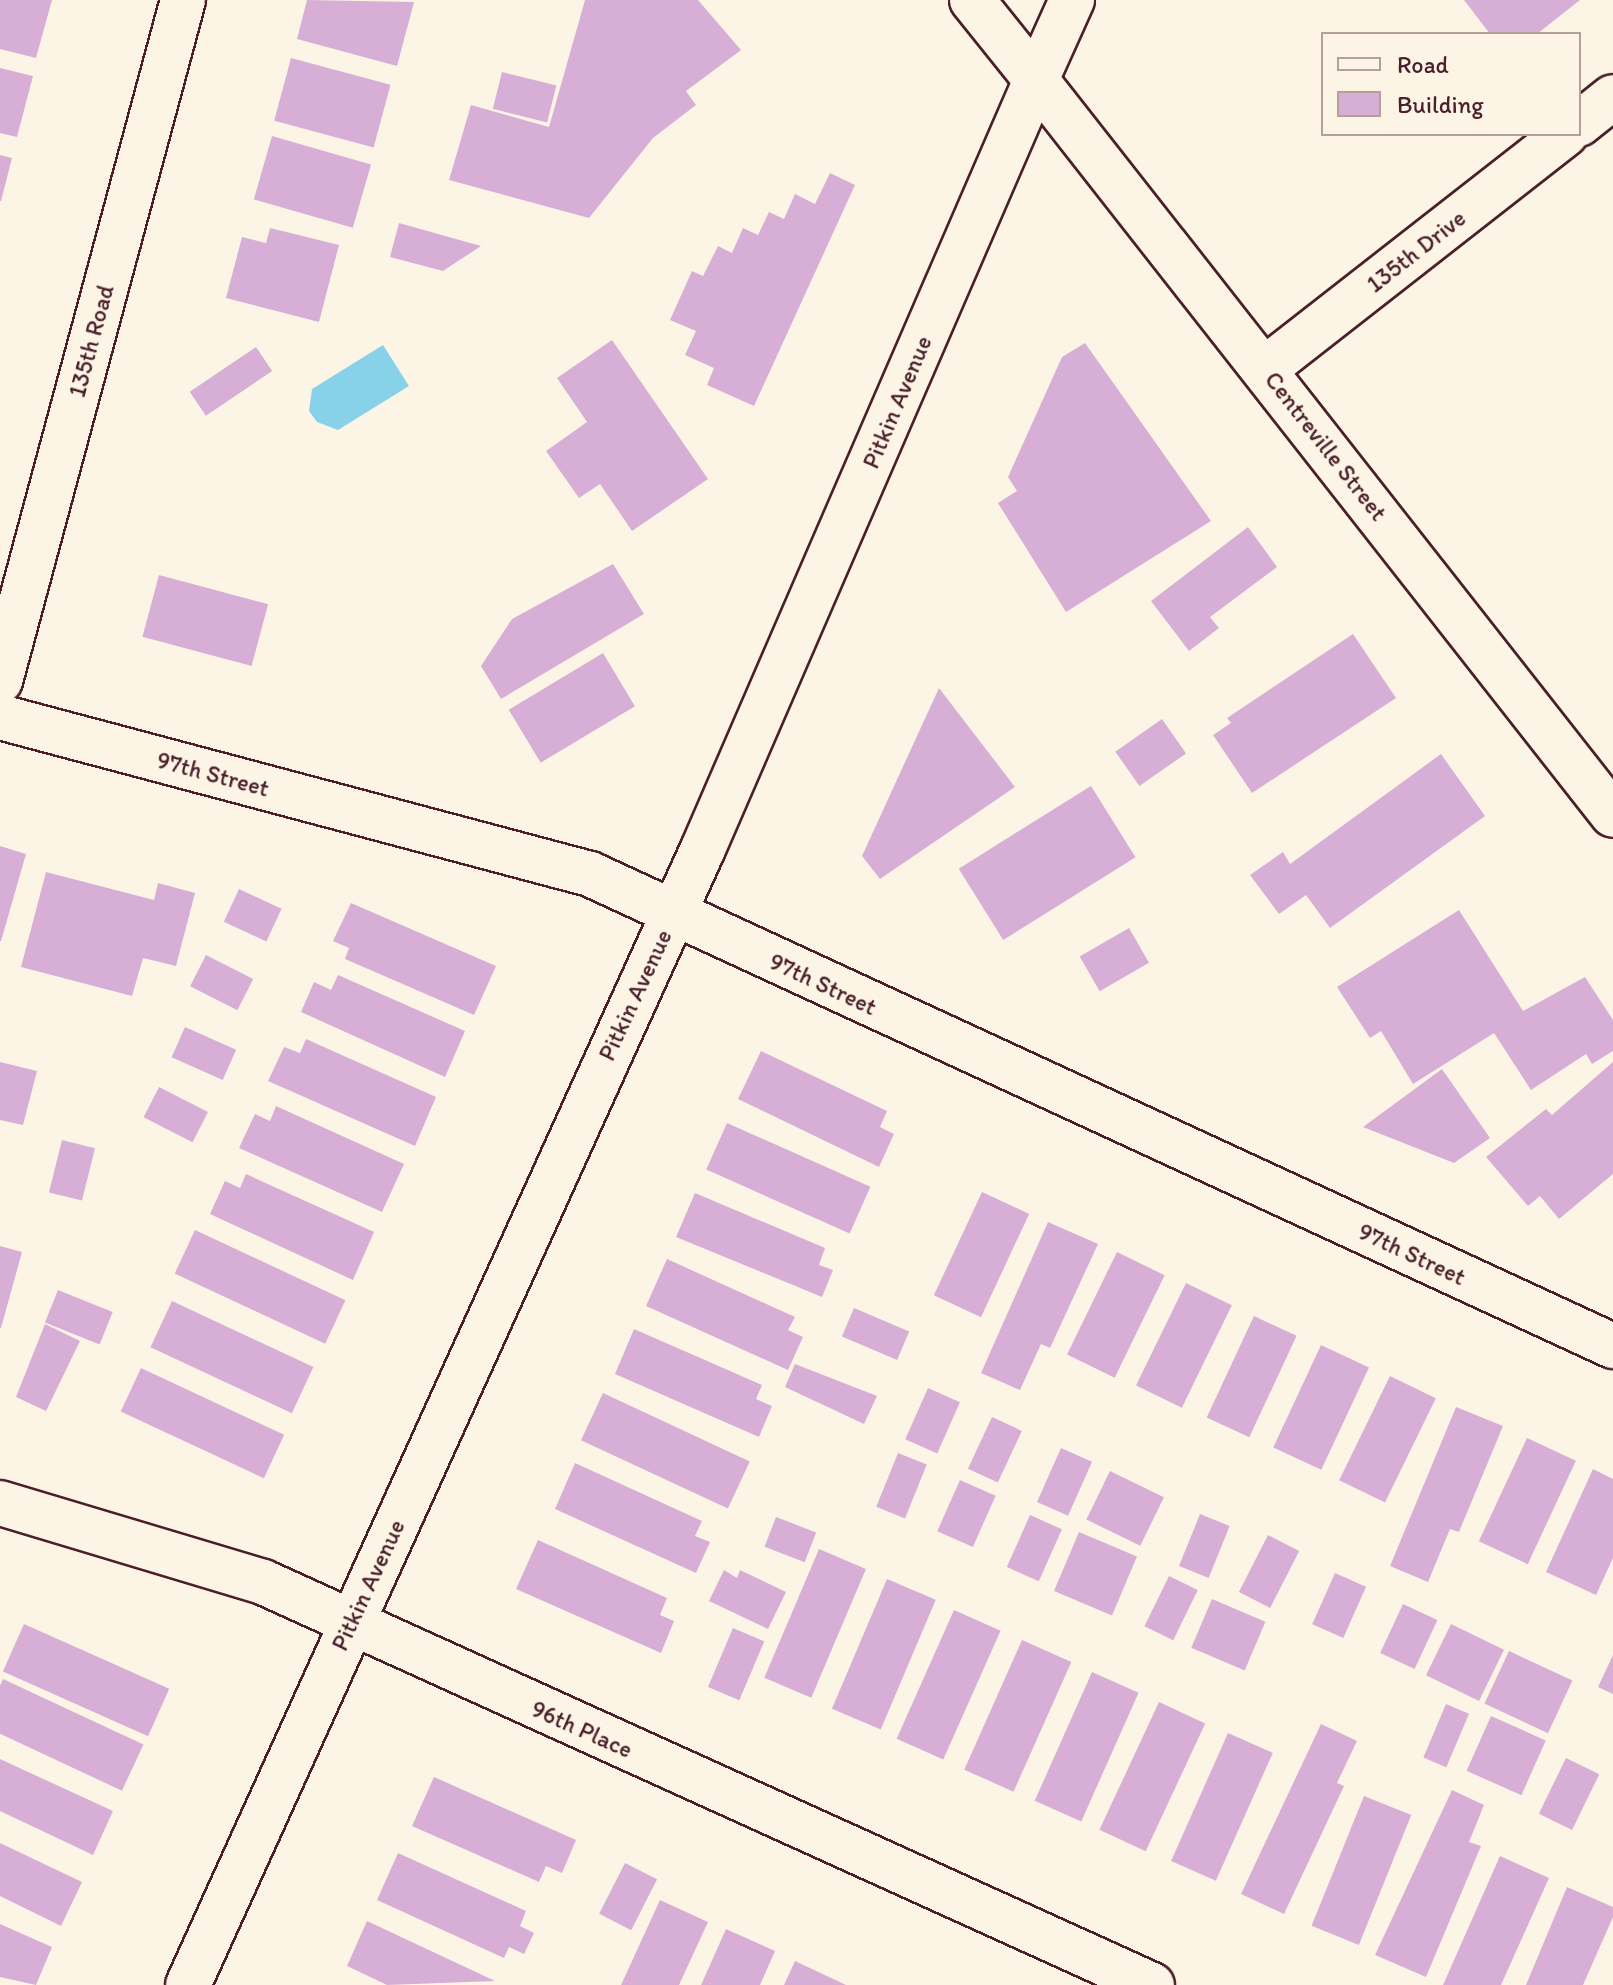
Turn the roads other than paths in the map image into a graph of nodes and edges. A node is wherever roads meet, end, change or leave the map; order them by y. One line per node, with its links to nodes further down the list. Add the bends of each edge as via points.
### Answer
1 (183, 0): 9 (street, 135th Road)
2 (972, 0): 4 (street, Centreville Street)
3 (1072, 0): 4 (street, Pitkin Avenue)
4 (1036, 80): 8 (street, Centreville Street); 12 (street, Pitkin Avenue)
5 (1613, 97): 6 (street)
6 (1581, 122)
7 (1563, 136): 8 (street, 135th Drive)
8 (1266, 368): 11 (street, Centreville Street)
9 (0, 681)
10 (0, 717): 12 (street, 97th Street, via 590,874)
11 (1613, 815)
12 (673, 913): 13 (street, 97th Street); 15 (street, Pitkin Avenue)
13 (1613, 1346)
14 (0, 1503): 15 (street, 96th Place, via 263,1582)
15 (350, 1623): 16 (street, Pitkin Avenue); 17 (street, 96th Place)
16 (188, 1985)
17 (1152, 1985)

